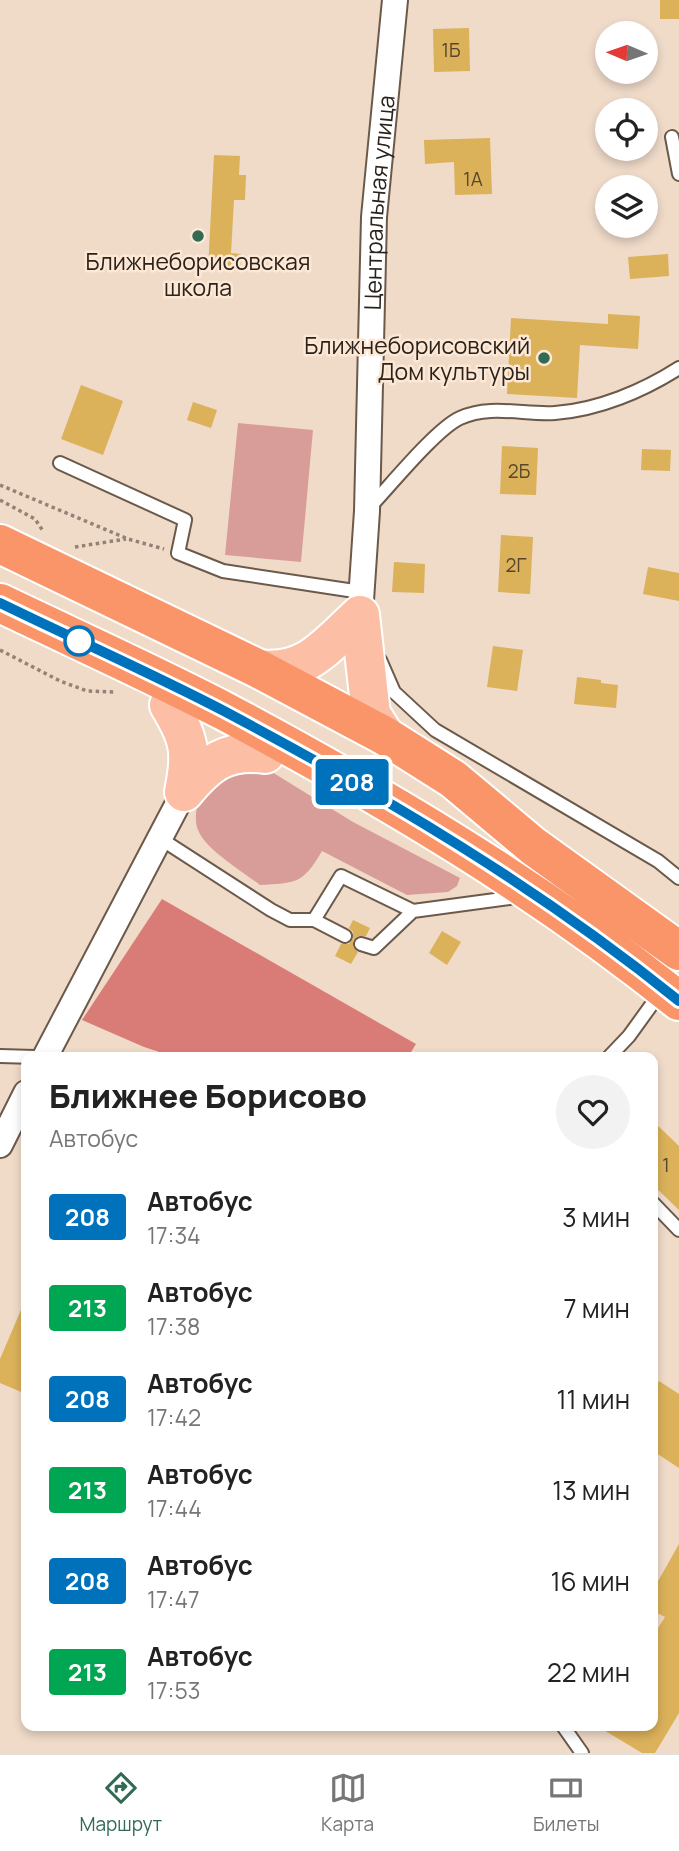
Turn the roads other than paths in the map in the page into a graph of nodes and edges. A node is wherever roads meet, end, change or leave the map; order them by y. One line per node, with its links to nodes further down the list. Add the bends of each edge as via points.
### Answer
1 (395, 0): 6 (street, Центральная улица, via 374,218)
2 (672, 137): 3 (lane)
3 (679, 174)
4 (679, 368): 6 (lane, via 631,393 579,410 497,411 460,418 442,430)
5 (60, 463): 10 (lane, via 185,520 178,552 223,570)
6 (367, 511): 10 (street, Центральная улица)
7 (0, 544): 12 (highway)
8 (0, 563): 18 (highway, via 364,748)
9 (0, 603): 26 (highway, via 222,710 442,834 588,930)
10 (360, 604): 12 (main road, via 306,664 277,671); 14 (main road, via 371,714); 19 (lane, via 394,692 435,730)
11 (0, 619): 13 (highway)
12 (259, 669): 14 (highway)
13 (169, 705): 15 (highway); 16 (main road, via 184,729 188,747)
14 (385, 736): 18 (highway, via 453,779)
15 (265, 754): 16 (main road, via 223,757); 20 (highway, via 381,816)
16 (184, 792): 17 (street)
17 (161, 839): 22 (lane, via 280,915); 27 (street)
18 (533, 846): 25 (highway)
19 (679, 878)
20 (510, 898): 21 (lane); 26 (highway)
21 (413, 911): 22 (lane, via 341,876); 24 (lane, via 374,948)
22 (314, 920): 23 (lane)
23 (345, 936)
24 (361, 944)
25 (679, 951)
26 (671, 1006): 28 (lane)
27 (47, 1052)
28 (614, 1052)
29 (0, 1056): 30 (lane)
30 (21, 1057)
31 (21, 1103): 32 (street)
32 (1, 1142)
33 (658, 1208): 34 (lane)
34 (679, 1230)
35 (566, 1731): 36 (lane)
36 (582, 1753)

